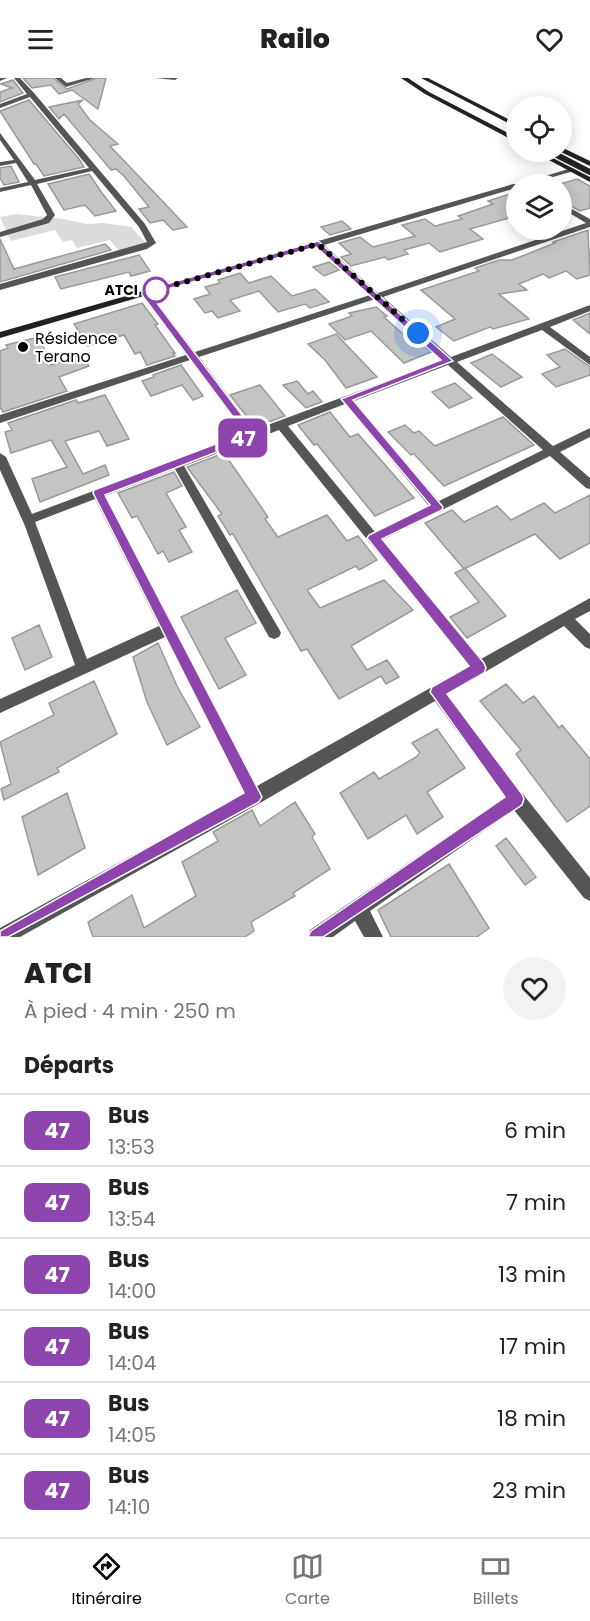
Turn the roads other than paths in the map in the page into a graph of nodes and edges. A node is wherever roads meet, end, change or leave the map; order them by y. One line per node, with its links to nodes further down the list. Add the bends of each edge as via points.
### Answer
1 (17, 78): 10 (street)
2 (58, 78): 3 (street, via 66,85)
3 (92, 78)
4 (158, 78): 5 (street)
5 (175, 78)
6 (404, 78): 16 (main road)
7 (411, 78): 14 (main road)
8 (424, 78): 13 (main road)
9 (435, 78): 12 (main road)
10 (32, 94): 11 (street); 25 (street)
11 (0, 106)
12 (506, 117)
13 (506, 118)
14 (506, 128)
15 (0, 135): 20 (street)
16 (506, 135)
17 (572, 147): 19 (main road)
18 (572, 155): 24 (main road)
19 (590, 156)
20 (18, 161): 23 (street); 30 (street)
21 (556, 162): 26 (main road)
22 (570, 162): 27 (main road, bridge)
23 (0, 164)
24 (590, 164): 26 (main road)
25 (94, 169): 30 (street); 37 (street, via 142,226 152,244)
26 (572, 170): 28 (street); 29 (main road)
27 (590, 172)
28 (559, 174)
29 (590, 180)
30 (33, 183): 32 (street); 35 (street, via 51,218)
31 (506, 189): 36 (street)
32 (0, 190)
33 (572, 212): 34 (street)
34 (590, 223): 39 (street)
35 (0, 235)
36 (318, 244): 38 (main road); 39 (street)
37 (0, 287)
38 (145, 293): 42 (main road); 43 (street)
39 (377, 296): 43 (street); 44 (street)
40 (590, 308): 41 (street)
41 (543, 326): 44 (street); 45 (street)
42 (0, 335)
43 (193, 357): 47 (street); 50 (street)
44 (448, 361): 46 (street); 51 (street)
45 (590, 362)
46 (346, 399): 48 (street); 56 (street)
47 (0, 419)
48 (280, 423): 50 (street); 58 (street)
49 (590, 432): 51 (street)
50 (252, 435): 53 (street)
51 (552, 451): 54 (street); 56 (street)
52 (0, 457): 57 (street)
53 (177, 463): 55 (street); 62 (street)
54 (590, 485)
55 (98, 493): 57 (street); 61 (street)
56 (437, 507): 58 (street)
57 (28, 520): 64 (street)
58 (374, 538): 65 (street)
59 (590, 604): 60 (street)
60 (565, 618): 63 (street); 65 (street)
61 (168, 629): 64 (street); 68 (street)
62 (274, 633)
63 (590, 643)
64 (83, 668): 67 (street)
65 (479, 668): 66 (street)
66 (437, 692): 68 (street); 69 (street)
67 (0, 706)
68 (254, 797): 72 (street)
69 (516, 799): 70 (street); 71 (street)
70 (590, 892)
71 (359, 910): 73 (street); 74 (street)
72 (2, 937)
73 (317, 937)
74 (374, 937)

